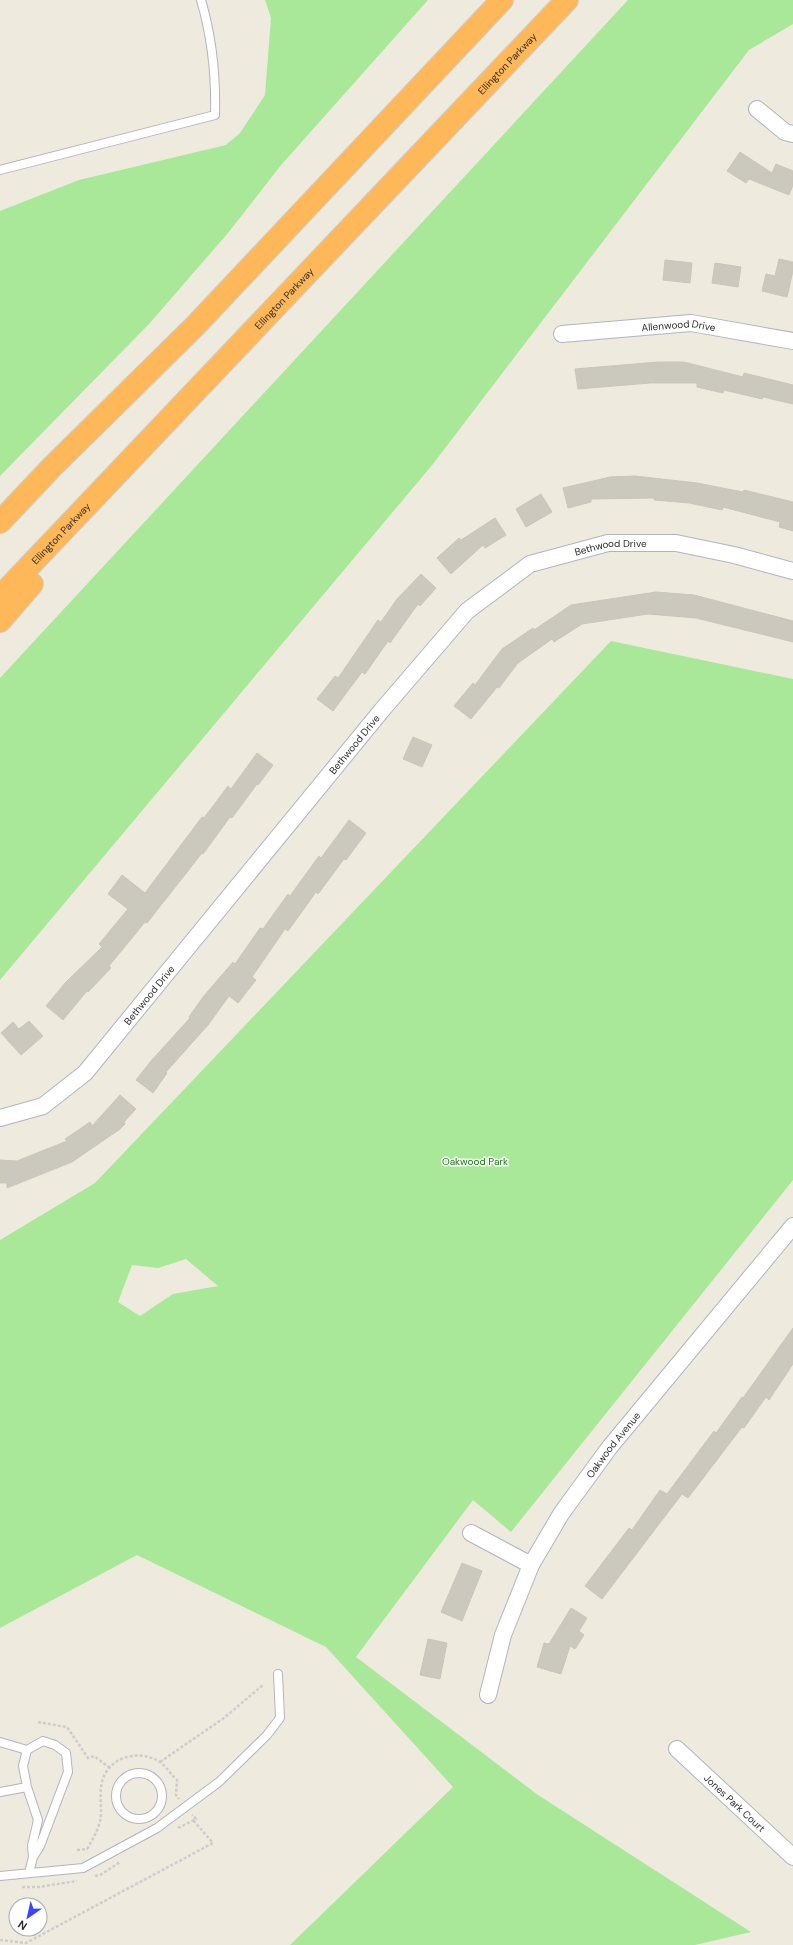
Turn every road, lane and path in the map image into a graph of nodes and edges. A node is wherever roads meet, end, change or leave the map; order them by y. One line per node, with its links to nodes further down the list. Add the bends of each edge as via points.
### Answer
1 (201, 0): 6 (lane, via 216,83 215,115)
2 (502, 0): 10 (highway, via 196,325)
3 (567, 0): 9 (highway, Ellington Parkway)
4 (756, 109): 5 (street, via 785,132)
5 (793, 134)
6 (0, 170)
7 (562, 334): 8 (street, Allenwood Drive, via 691,323)
8 (793, 341)
9 (226, 358): 14 (highway, Ellington Parkway); 15 (highway)
10 (52, 467): 11 (highway); 12 (highway)
11 (0, 510)
12 (0, 522)
13 (793, 571): 16 (street, Bethwood Drive, via 676,543 608,543 530,564 467,611 382,710 85,1073 43,1106)
14 (0, 597)
15 (0, 621)
16 (0, 1118)
17 (793, 1226): 19 (street, Oakwood Avenue, via 609,1448 561,1514)
18 (471, 1533): 19 (street)
19 (531, 1565): 22 (street, Oakwood Avenue, via 503,1635)
20 (278, 1674): 31 (lane, via 280,1718 267,1735 219,1782)
21 (263, 1685): 27 (path, via 224,1718)
22 (488, 1695)
23 (38, 1722): 28 (path, via 66,1727 88,1758 94,1756)
24 (0, 1742): 26 (lane)
25 (677, 1749): 37 (street, Jones Park Court)
26 (27, 1750): 29 (lane, via 23,1766); 38 (lane, via 43,1741 55,1745 66,1753 68,1772)
27 (160, 1762): 28 (path, via 129,1755); 31 (path, via 177,1780 176,1795)
28 (110, 1768): 36 (path, via 104,1775 99,1795 101,1813 98,1830 87,1849)
29 (27, 1787): 30 (lane); 38 (lane, via 38,1820 32,1846)
30 (0, 1792)
31 (185, 1807): 33 (path, via 196,1819); 35 (lane)
32 (144, 1819): 32 (lane, via 156,1812 162,1791 159,1784 148,1774 133,1774 126,1777 116,1790 118,1805 128,1817); 35 (lane)
33 (193, 1820): 34 (path); 45 (path, via 213,1843 26,1942)
34 (172, 1831)
35 (144, 1835): 40 (lane, via 83,1868)
36 (77, 1850)
37 (793, 1856)
38 (33, 1858): 40 (lane)
39 (127, 1858): 42 (path, via 102,1874)
40 (30, 1873): 41 (lane)
41 (0, 1876)
42 (89, 1877)
43 (83, 1879): 44 (path, via 38,1887)
44 (15, 1887)
45 (0, 1940)

